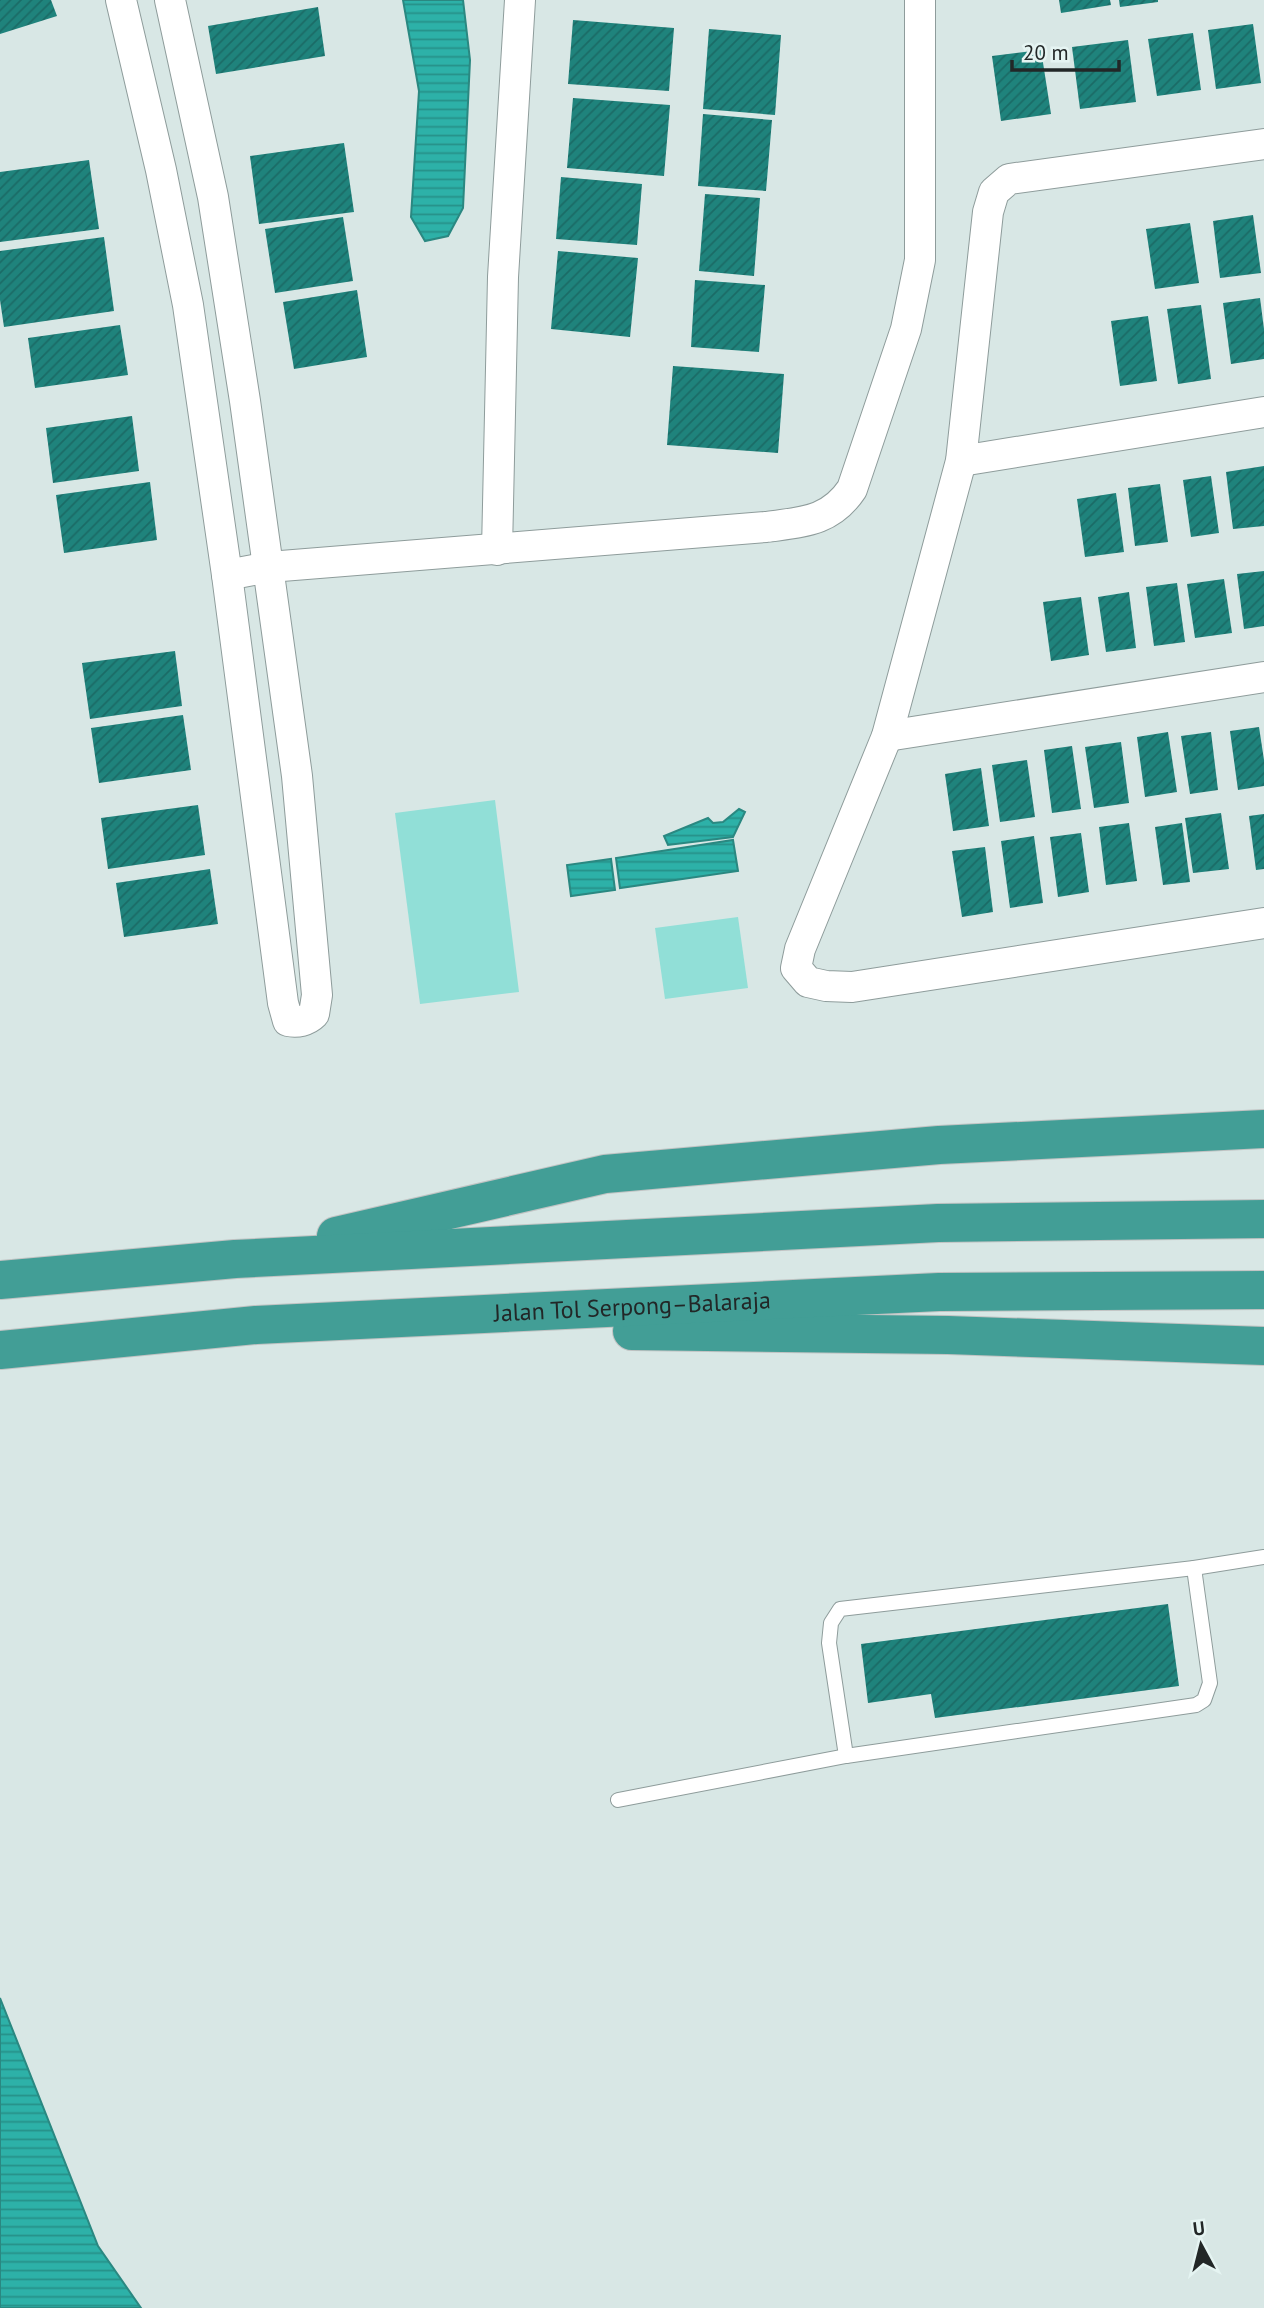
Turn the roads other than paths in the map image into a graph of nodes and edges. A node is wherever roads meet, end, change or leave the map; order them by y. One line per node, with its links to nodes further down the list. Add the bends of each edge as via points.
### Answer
1 (121, 0): 7 (street)
2 (170, 0): 6 (street, via 213,197)
3 (520, 0): 10 (street, via 503,277)
4 (920, 0): 10 (street, via 920,260 906,329 852,489 840,505 825,515 793,523)
5 (1264, 144): 9 (street, via 1009,179 994,192 988,212)
6 (229, 297): 7 (street); 11 (street)
7 (188, 305): 12 (street)
8 (1264, 412): 9 (street)
9 (961, 461): 14 (street)
10 (497, 550): 11 (street)
11 (269, 568): 12 (street); 12 (street, via 297,776 316,976 314,1014 298,1022 288,1021 283,1003)
12 (227, 575)
13 (1264, 677): 14 (street)
14 (887, 736): 15 (street, via 800,949 796,968 808,982 852,987)
15 (1264, 923)
16 (1264, 1129): 18 (highway, via 939,1145 605,1174)
17 (1264, 1219): 18 (highway, via 938,1223)
18 (235, 1259): 19 (highway)
19 (0, 1280)
20 (1264, 1290): 21 (highway, Jalan Tol Serpong–Balaraja, via 939,1292)
21 (256, 1325): 22 (highway, via 948,1335); 23 (highway, Jalan Tol Serpong–Balaraja)
22 (1264, 1346)
23 (0, 1350)
24 (1264, 1557): 25 (lane)
25 (1194, 1568): 26 (lane, via 1210,1683 1205,1700 1196,1706); 26 (lane, via 840,1609 831,1623 829,1643)
26 (846, 1756): 27 (lane)
27 (618, 1800)

